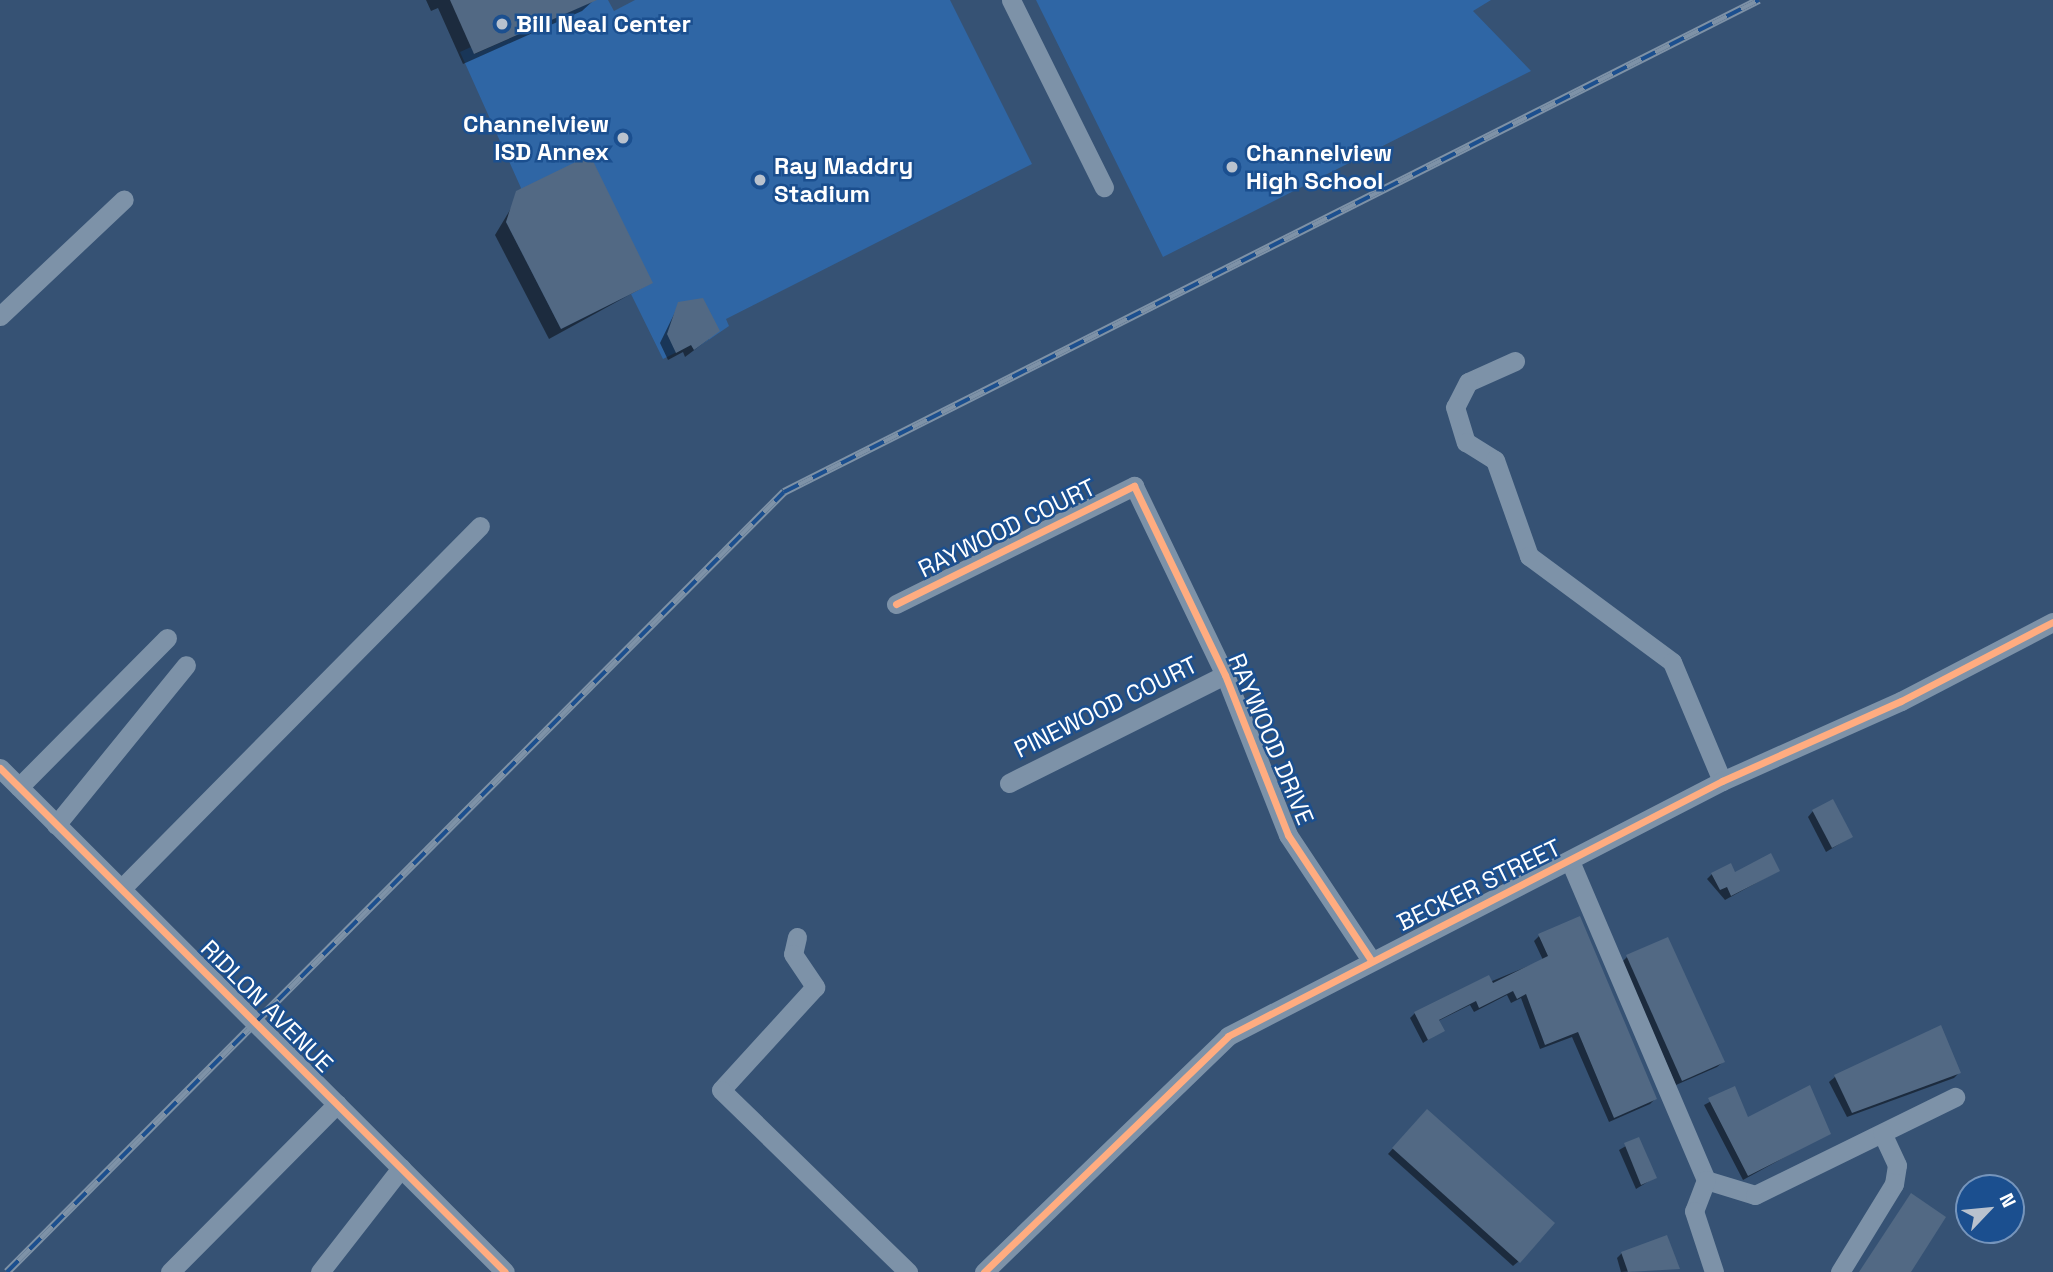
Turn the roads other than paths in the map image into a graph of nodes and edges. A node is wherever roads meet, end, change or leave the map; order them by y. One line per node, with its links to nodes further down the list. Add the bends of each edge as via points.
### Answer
1 (1011, 0): 2 (street)
2 (1104, 187)
3 (124, 199): 4 (street)
4 (0, 316)
5 (1515, 361): 14 (street, via 1468,382 1455,407 1465,442 1495,460 1529,556 1672,662)
6 (1134, 486): 8 (street, RAYWOOD COURT); 12 (street, RAYWOOD DRIVE)
7 (480, 526): 19 (street)
8 (896, 604)
9 (2053, 622): 14 (street, BECKER STREET, via 1901,701)
10 (167, 638): 16 (street)
11 (186, 665): 17 (street)
12 (1225, 676): 15 (street, PINEWOOD COURT); 21 (street, RAYWOOD DRIVE, via 1288,835)
13 (0, 768): 16 (street, RIDLON AVENUE)
14 (1722, 781): 18 (street, BECKER STREET)
15 (1009, 783)
16 (19, 787): 17 (street, RIDLON AVENUE)
17 (56, 825): 19 (street, RIDLON AVENUE)
18 (1570, 861): 21 (street, BECKER STREET); 26 (street)
19 (122, 888): 23 (street, RIDLON AVENUE)
20 (797, 937): 30 (street, via 793,954 815,987 721,1090)
21 (1371, 960): 31 (street, BECKER STREET, via 1228,1037)
22 (1955, 1097): 24 (street)
23 (337, 1104): 25 (street, RIDLON AVENUE); 27 (street)
24 (1882, 1133): 26 (street, via 1755,1195); 33 (street, via 1897,1165 1894,1184)
25 (401, 1168): 28 (street); 29 (street, RIDLON AVENUE)
26 (1706, 1180): 32 (street, via 1695,1211)
27 (170, 1272)
28 (320, 1272)
29 (506, 1272)
30 (908, 1272)
31 (984, 1272)
32 (1714, 1272)
33 (1840, 1272)

